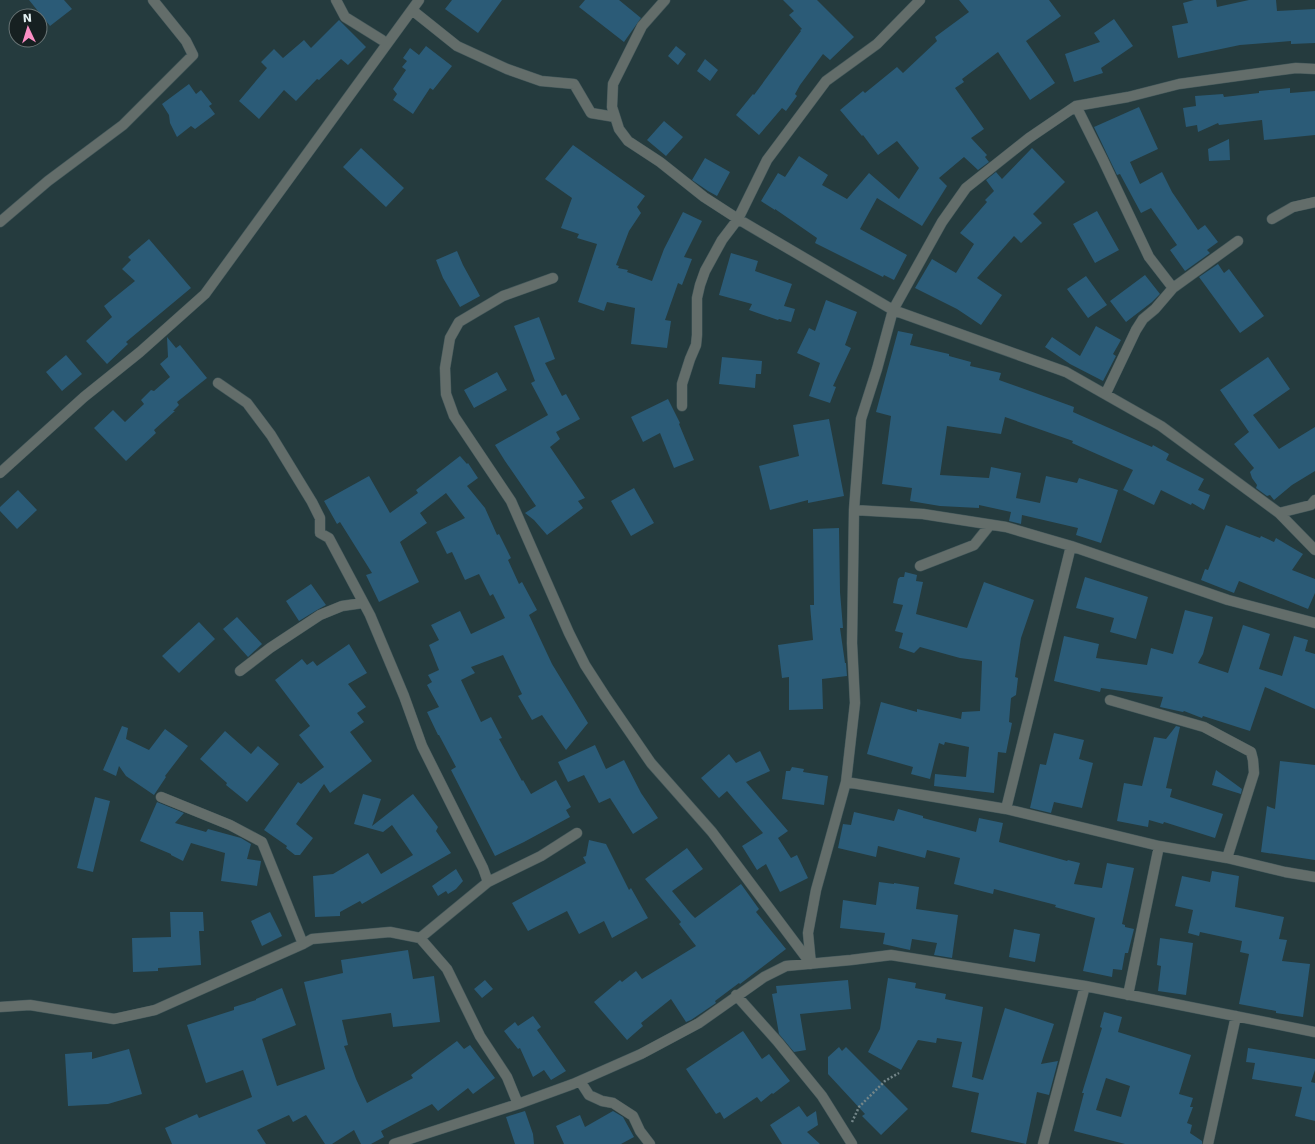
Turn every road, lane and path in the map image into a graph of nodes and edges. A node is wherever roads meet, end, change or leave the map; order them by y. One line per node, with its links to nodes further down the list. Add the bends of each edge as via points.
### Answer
1 (153, 0): 14 (street, via 186,41 193,55 123,125)
2 (336, 0): 7 (street, via 345,17)
3 (419, 0): 6 (street)
4 (665, 0): 10 (street, via 642,26 613,84 612,107)
5 (920, 0): 12 (street, via 877,44 826,81 767,160)
6 (412, 10): 10 (street, via 457,46 541,81 574,84 591,113); 22 (street, via 205,294)
7 (382, 40)
8 (1315, 69): 9 (street, via 1296,68 1178,84 1128,97)
9 (1076, 106): 17 (street, via 1149,257); 18 (street, via 1029,138 966,188 942,222)
10 (615, 117): 12 (street, via 619,129 628,141)
11 (1315, 202): 13 (street, via 1293,206)
12 (738, 219): 18 (street); 21 (street, via 722,240 700,285 697,298 696,345 682,384)
13 (1272, 219)
14 (0, 222)
15 (1238, 241): 17 (street)
16 (553, 278): 44 (street, via 503,296 459,322 450,338 445,368 446,394 454,416 512,501 569,633 605,696 651,763 712,832)
17 (1173, 288): 20 (street, via 1143,319)
18 (894, 310): 20 (street, via 1066,372); 24 (street, via 861,419)
19 (218, 383): 30 (street, via 247,403 271,435 315,507 320,518 320,533 329,538)
20 (1106, 393): 25 (street, via 1161,426)
21 (682, 406)
22 (0, 473)
23 (1315, 500): 25 (street, via 1311,505)
24 (854, 510): 26 (street, via 923,514); 34 (street, via 852,643 855,703)
25 (1279, 513): 28 (street)
26 (990, 524): 27 (street); 29 (street, via 974,545)
27 (1071, 546): 31 (street, via 1228,600); 36 (street)
28 (1315, 550)
29 (920, 566)
30 (364, 603): 32 (street, via 342,606 320,615); 41 (street, via 404,696 422,746)
31 (1315, 623)
32 (240, 671)
33 (1110, 700): 39 (street, via 1204,727 1251,752 1254,773)
34 (846, 782): 36 (street); 44 (street, via 816,890 808,933)
35 (161, 797): 43 (street, via 230,825 262,842)
36 (1006, 809): 38 (street)
37 (577, 833): 41 (street, via 541,856)
38 (1159, 846): 39 (street); 47 (street)
39 (1227, 858): 40 (street)
40 (1315, 877)
41 (488, 882): 42 (street)
42 (420, 938): 43 (street, via 390,932 312,939); 53 (street, via 447,969 480,1036 507,1077)
43 (304, 944): 48 (street, via 155,1010 114,1019 30,1005)
44 (811, 964): 45 (street, via 891,955); 46 (street, via 786,966)
45 (1085, 986): 47 (street); 57 (street)
46 (736, 995): 52 (street, via 699,1023 641,1054); 54 (street, via 822,1096)
47 (1128, 995): 49 (street)
48 (0, 1007)
49 (1236, 1016): 50 (street); 58 (street)
50 (1315, 1032)
51 (899, 1073): 54 (path, via 885,1081 859,1107)
52 (580, 1081): 53 (street); 56 (street, via 590,1095 613,1103 633,1116)
53 (518, 1104): 55 (street)
54 (850, 1140)
55 (394, 1144)
56 (650, 1144)
57 (1043, 1144)
58 (1208, 1144)

